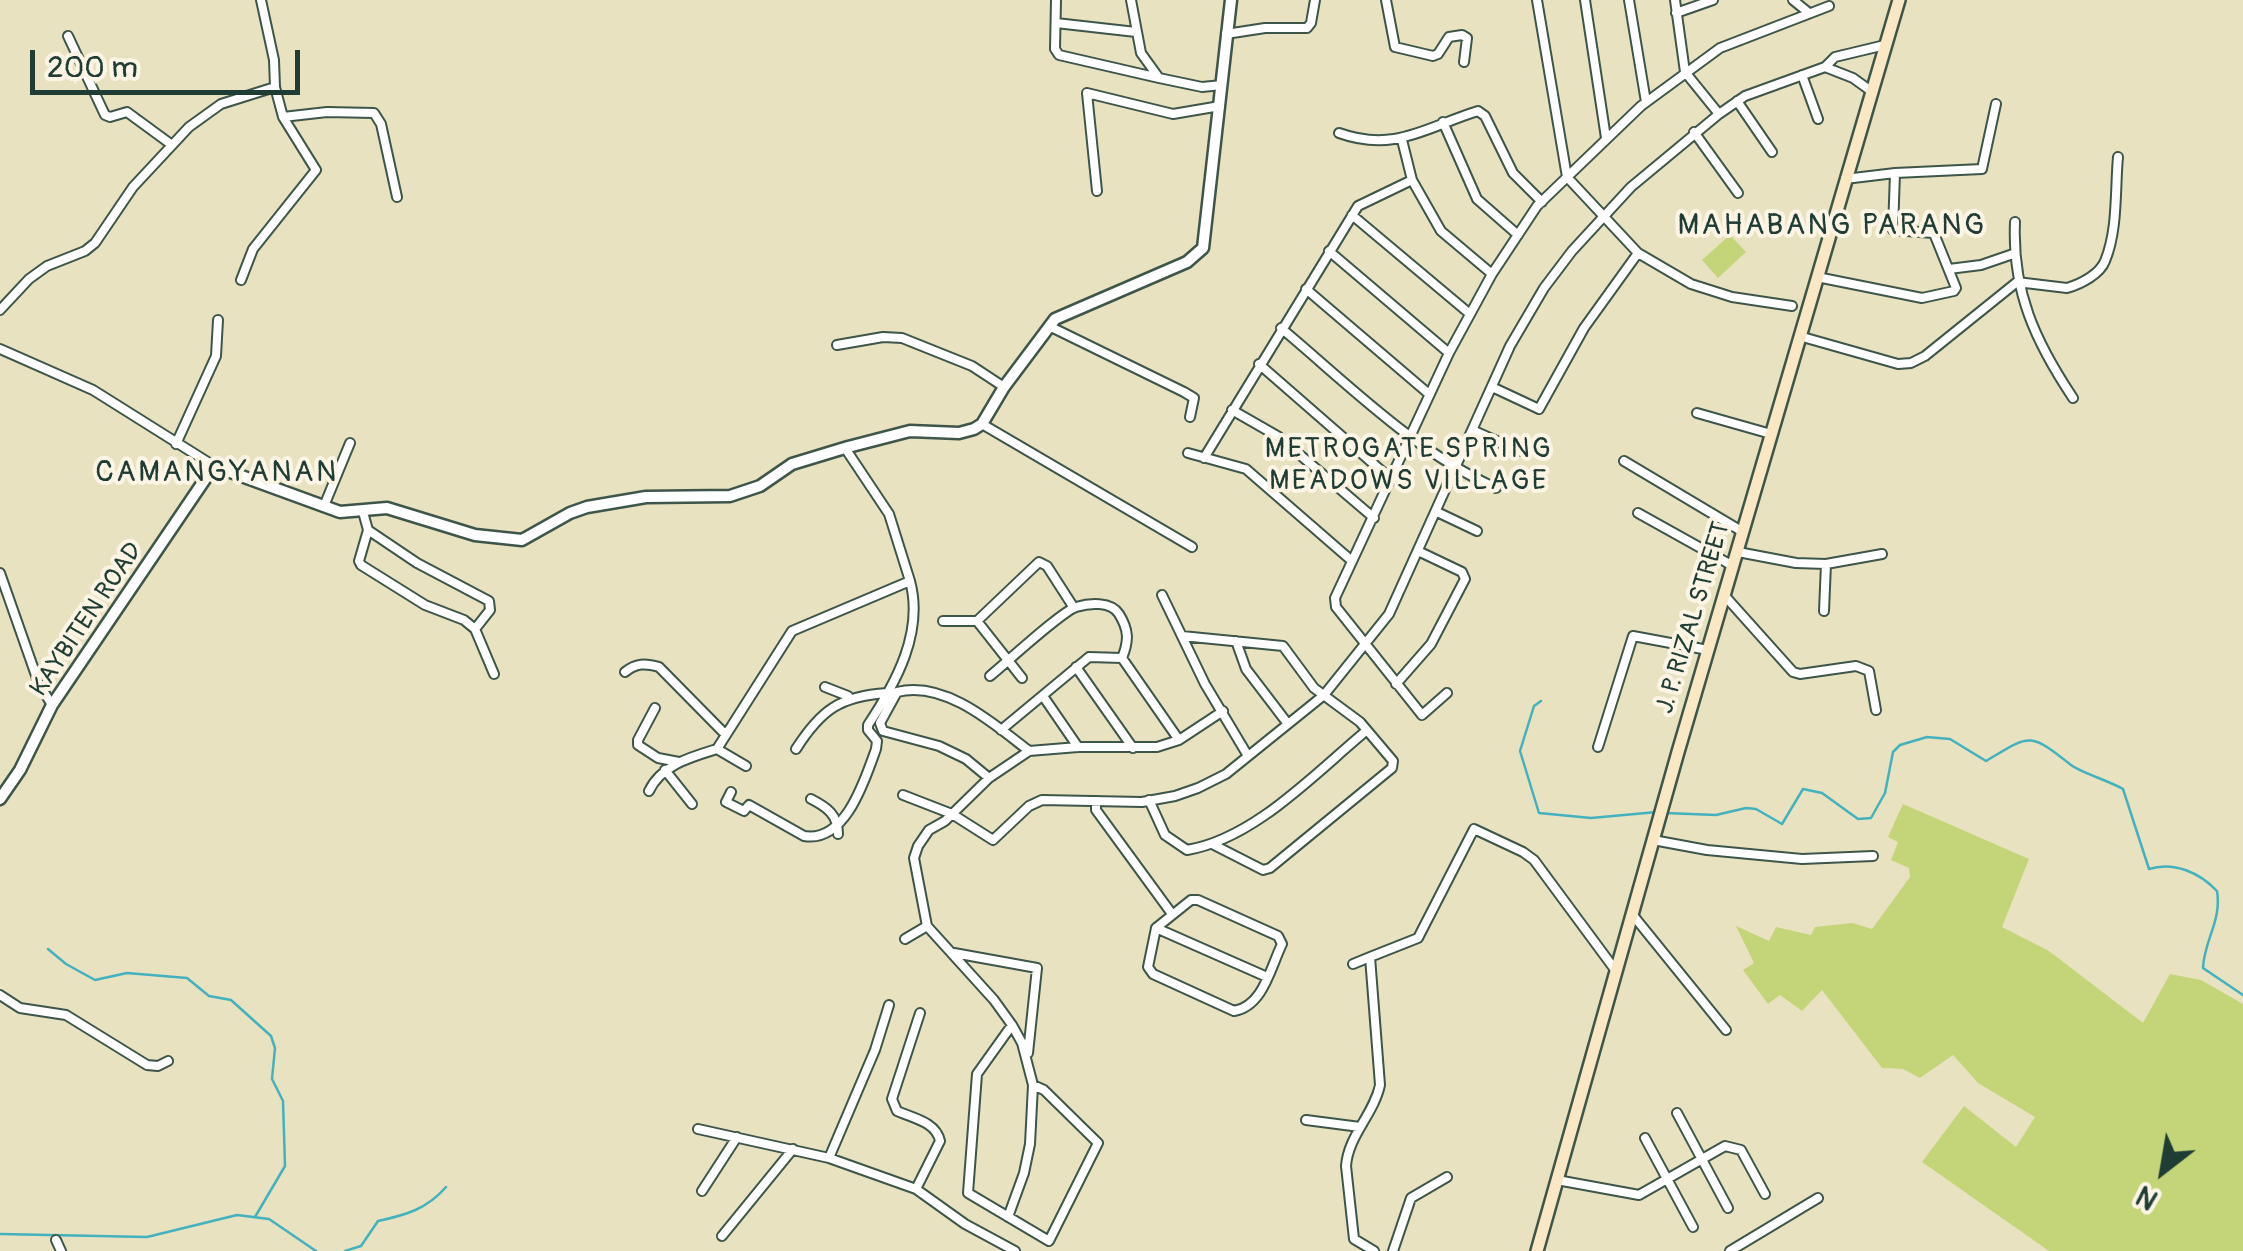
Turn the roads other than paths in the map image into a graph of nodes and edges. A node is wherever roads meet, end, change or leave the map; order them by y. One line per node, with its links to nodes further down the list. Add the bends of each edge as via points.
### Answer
1 (261, 0): 30 (street)
2 (1056, 0): 17 (street)
3 (1131, 0): 18 (street)
4 (1231, 0): 19 (street)
5 (1315, 0): 19 (street, via 1307,28)
6 (1386, 0): 23 (street, via 1395,47 1433,56 1452,34 1462,35)
7 (1537, 0): 48 (street)
8 (1585, 0): 42 (street)
9 (1629, 0): 33 (street)
10 (1676, 0): 15 (street)
11 (1713, 0): 15 (street)
12 (1793, 0): 16 (street)
13 (1899, 0): 21 (main road, J. P. RIZAL STREET)
14 (1829, 6): 16 (street)
15 (1676, 13): 25 (street)
16 (1809, 13): 25 (street, via 1731,41)
17 (1056, 23): 18 (street); 27 (street, via 1059,54)
18 (1136, 32): 27 (street)
19 (1226, 34): 29 (street)
20 (68, 36): 44 (street, via 104,115 127,112)
21 (1885, 45): 22 (street); 31 (main road, J. P. RIZAL STREET)
22 (1860, 52): 24 (street); 28 (street, via 1848,66)
23 (1464, 62)
24 (1825, 66): 26 (street); 28 (street)
25 (1685, 72): 33 (street); 36 (street)
26 (1802, 75): 32 (street); 38 (street)
27 (1159, 78): 29 (street)
28 (1852, 78): 31 (street)
29 (1222, 85): 35 (street)
30 (275, 87): 37 (street); 44 (street, via 221,104)
31 (1871, 91): 49 (main road, J. P. RIZAL STREET)
32 (1738, 101): 36 (street); 45 (street)
33 (1646, 102): 42 (street)
34 (1996, 104): 47 (street, via 1982,169)
35 (1220, 106): 51 (street, via 1173,114 1087,93); 72 (street, via 1198,256 1073,309)
36 (1719, 114): 40 (street)
37 (283, 117): 53 (street, via 374,113); 65 (street, via 316,170 252,249)
38 (1818, 118)
39 (1443, 122): 43 (street); 54 (street, via 1482,112 1513,174); 58 (street, via 1477,199)
40 (1694, 132): 52 (street); 56 (street)
41 (1338, 133): 43 (street)
42 (1606, 138): 48 (street)
43 (1402, 140): 50 (street)
44 (172, 145): 69 (street, via 94,243 29,278)
45 (1772, 152)
46 (2118, 157): 66 (street, via 2105,262 2067,288)
47 (1895, 173): 49 (street); 62 (street, via 1893,230 1932,229)
48 (1567, 177): 54 (street); 56 (street)
49 (1845, 179): 64 (main road, J. P. RIZAL STREET)
50 (1412, 180): 55 (street); 63 (street, via 1441,231)
51 (1097, 191)
52 (1738, 193)
53 (397, 197)
54 (1542, 202): 58 (street)
55 (1352, 215): 59 (street); 70 (street)
56 (1601, 218): 60 (street); 80 (street, via 1544,288)
57 (2014, 222): 61 (street)
58 (1518, 235): 63 (street)
59 (1328, 251): 67 (street); 77 (street)
60 (1638, 253): 68 (street, via 1691,284); 80 (street, via 1584,328 1539,409)
61 (2014, 254): 62 (street); 66 (street)
62 (1949, 268): 64 (street, via 1956,290 1922,298)
63 (1492, 274): 70 (street)
64 (1816, 277): 74 (main road, J. P. RIZAL STREET)
65 (240, 280)
66 (2017, 282): 74 (street, via 1911,363); 82 (street, via 2040,346)
67 (1306, 289): 73 (street); 81 (street)
68 (1792, 306)
69 (1, 307)
70 (1470, 314): 77 (street)
71 (218, 320): 90 (street, via 216,356)
72 (1049, 326): 79 (street); 85 (street, via 1194,398)
73 (1281, 328): 78 (street); 89 (street)
74 (1800, 336): 88 (main road, J. P. RIZAL STREET)
75 (837, 345): 79 (street, via 902,338)
76 (0, 349): 90 (street, via 93,390)
77 (1449, 353): 81 (street)
78 (1259, 364): 83 (street); 99 (street)
79 (1004, 386): 86 (street)
80 (1492, 387): 87 (street)
81 (1429, 394): 89 (street)
82 (2072, 398)
83 (1232, 410): 95 (street); 105 (street, via 1279,437)
84 (1696, 413): 88 (street)
85 (1190, 417)
86 (982, 424): 92 (street, via 959,433 910,430); 109 (street)
87 (1472, 430): 93 (street); 98 (street)
88 (1771, 434): 108 (main road, J. P. RIZAL STREET)
89 (1412, 437): 98 (street); 99 (street)
90 (176, 444): 97 (street)
91 (350, 444): 101 (street)
92 (844, 448): 102 (street, via 792,464 746,492 588,507 522,540 475,535 387,508); 117 (street, via 889,514)
93 (1518, 451)
94 (1188, 453): 95 (street)
95 (1204, 458): 113 (street, via 1246,469)
96 (1624, 461): 108 (street)
97 (214, 466): 101 (street); 144 (street, KAYBITEN ROAD)
98 (1454, 467): 100 (street); 103 (street)
99 (1392, 480): 105 (street)
100 (1496, 488)
101 (324, 506): 102 (street)
102 (364, 512): 106 (street)
103 (1437, 512): 107 (street); 110 (street)
104 (1638, 513): 115 (street)
105 (1374, 518): 113 (street)
106 (368, 530): 124 (street, via 361,565); 124 (street, via 492,604)
107 (1477, 530)
108 (1743, 532): 111 (main road, J. P. RIZAL STREET)
109 (1192, 547)
110 (1418, 551): 127 (street, via 1389,614); 136 (street, via 1465,579 1431,644)
111 (1738, 552): 114 (street); 115 (main road, J. P. RIZAL STREET)
112 (1882, 554): 114 (street)
113 (1352, 560): 127 (street, via 1336,607)
114 (1826, 564): 121 (street)
115 (1733, 566): 118 (main road, J. P. RIZAL STREET)
116 (0, 573): 144 (street)
117 (910, 581): 138 (street, via 911,641); 151 (street, via 792,631)
118 (1724, 595): 128 (main road, J. P. RIZAL STREET); 146 (street, via 1793,672 1856,666 1868,671)
119 (1162, 596): 125 (street)
120 (1074, 608): 123 (street, via 1039,562); 129 (street, via 1117,609 1128,632); 130 (street)
121 (1824, 611)
122 (944, 620): 123 (street)
123 (977, 622): 130 (street)
124 (475, 629): 133 (street)
125 (1182, 636): 126 (street); 147 (street)
126 (1236, 641): 141 (street, via 1284,646); 148 (street, via 1246,669)
127 (1365, 644): 136 (street); 141 (street)
128 (1708, 650): 154 (street, via 1634,636); 174 (main road, J. P. RIZAL STREET)
129 (1122, 658): 131 (street, via 1099,655); 152 (street)
130 (1008, 661): 134 (street); 135 (street)
131 (1076, 667): 142 (street); 155 (street)
132 (624, 672): 151 (street, via 634,665 659,667)
133 (494, 674)
134 (990, 676)
135 (1022, 678)
136 (1396, 684): 139 (street, via 1422,715)
137 (825, 687): 140 (street, via 844,697)
138 (886, 692): 140 (street); 143 (street)
139 (1447, 692)
140 (859, 695): 143 (street); 157 (street, via 811,726)
141 (1324, 695): 148 (street); 150 (street)
142 (1042, 696): 149 (street); 153 (street)
143 (880, 705): 173 (street, via 868,725 876,749)
144 (52, 706): 167 (street, KAYBITEN ROAD)
145 (655, 708): 160 (street, via 638,745)
146 (1876, 710)
147 (1223, 711): 152 (street); 159 (street)
148 (1288, 724): 159 (street)
149 (1002, 730): 158 (street); 163 (street, via 936,693 908,689 897,692 880,723 890,735 952,752)
150 (1366, 731): 175 (street, via 1260,818); 175 (street, via 1392,768 1270,868)
151 (726, 735): 156 (street)
152 (1180, 740): 155 (street)
153 (1078, 747): 155 (street); 158 (street)
154 (1598, 747)
155 (1133, 748)
156 (717, 749): 160 (street); 161 (street)
157 (796, 750)
158 (1029, 751): 163 (street)
159 (1248, 756): 169 (street, via 1198,788)
160 (679, 762): 162 (street)
161 (746, 766)
162 (665, 770): 164 (street); 171 (street)
163 (989, 778): 172 (street)
164 (648, 791)
165 (731, 792): 173 (street, via 726,802 744,811 750,805 804,836)
166 (903, 795): 172 (street)
167 (1, 798)
168 (810, 799): 173 (street, via 828,808)
169 (1150, 800): 170 (street); 175 (street, via 1166,835 1186,850)
170 (1096, 801): 172 (street, via 1042,800 993,840); 177 (street, via 1096,810)
171 (692, 804)
172 (952, 814): 179 (street, via 930,830 914,858)
173 (838, 829)
174 (1655, 834): 176 (street, via 1707,850 1802,859); 178 (main road, J. P. RIZAL STREET)
175 (1214, 845)
176 (1873, 856)
177 (1172, 914): 180 (street); 186 (street, via 1198,900 1278,936 1282,944)
178 (1632, 914): 185 (main road, J. P. RIZAL STREET); 191 (street)
179 (927, 926): 181 (street); 182 (street)
180 (1156, 928): 186 (street); 186 (street, via 1148,967 1153,974 1234,1010 1255,1002)
181 (905, 939)
182 (954, 953): 190 (street); 193 (street, via 1037,968)
183 (1370, 957): 184 (street); 185 (street, via 1420,936 1474,829 1534,860); 197 (street, via 1380,1085)
184 (1353, 964)
185 (1616, 970): 206 (main road, J. P. RIZAL STREET)
186 (1266, 977)
187 (0, 995): 192 (street, via 20,1008 66,1015 148,1065)
188 (889, 1006): 202 (street)
189 (920, 1013): 207 (street, via 892,1099 897,1111 939,1134)
190 (1012, 1025): 193 (street); 212 (street, via 977,1074 968,1194)
191 (1726, 1030)
192 (168, 1060)
193 (1027, 1062): 194 (street)
194 (1033, 1085): 212 (street, via 1030,1144); 212 (street, via 1098,1142 1049,1240)
195 (1677, 1113): 203 (street)
196 (1306, 1120): 197 (street)
197 (1360, 1128): 218 (street, via 1347,1155 1352,1226 1354,1239)
198 (698, 1129): 199 (street)
199 (737, 1138): 201 (street); 208 (street)
200 (1645, 1138): 205 (street)
201 (793, 1150): 202 (street); 214 (street)
202 (829, 1158): 207 (street)
203 (1701, 1159): 205 (street); 209 (street, via 1725,1146 1740,1150); 211 (street)
204 (1447, 1177): 219 (street, via 1411,1198)
205 (1665, 1178): 206 (street, via 1639,1195); 213 (street)
206 (1557, 1180): 220 (main road, J. P. RIZAL STREET)
207 (916, 1188): 217 (street)
208 (702, 1191)
209 (1764, 1194)
210 (1818, 1198): 221 (street)
211 (1728, 1208)
212 (1008, 1217)
213 (1693, 1227)
214 (722, 1236)
215 (56, 1240): 216 (street)
216 (61, 1251)
217 (1015, 1251)
218 (1374, 1251)
219 (1393, 1251)
220 (1537, 1251)
221 (1730, 1251)

